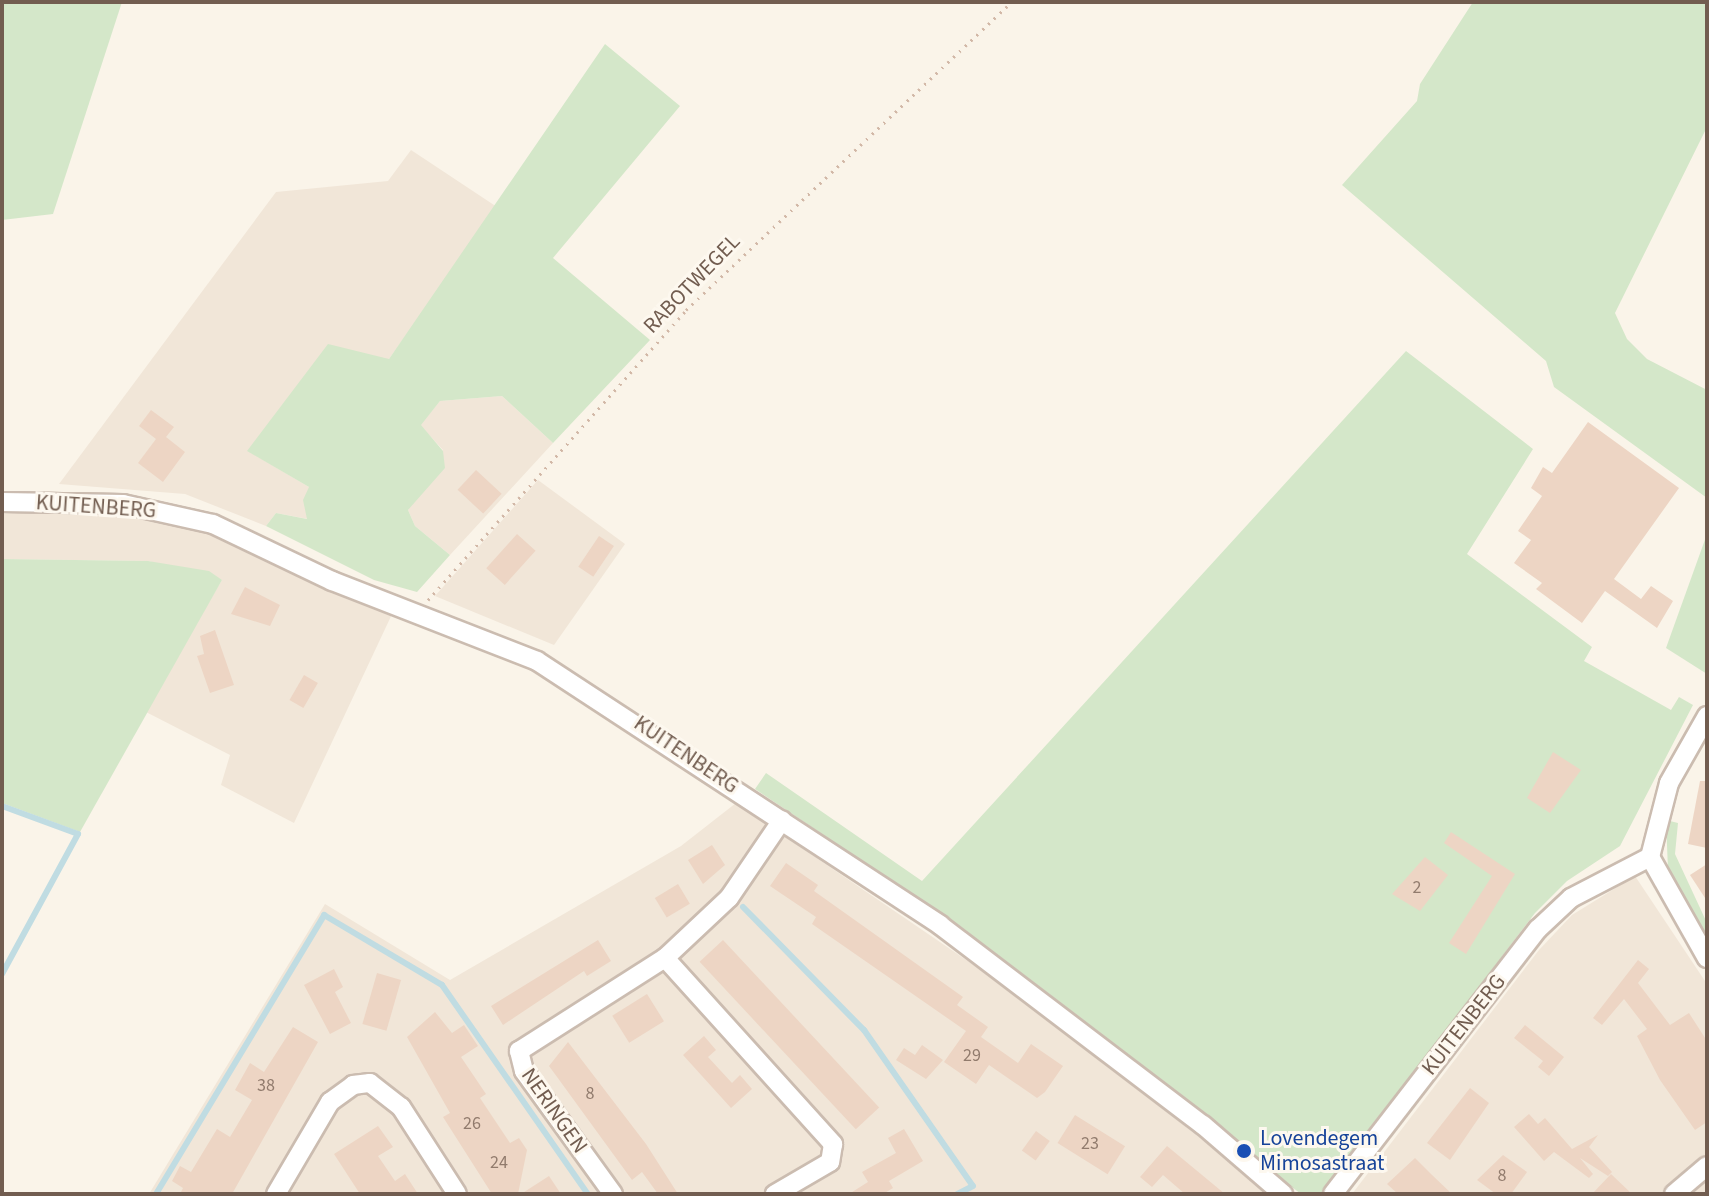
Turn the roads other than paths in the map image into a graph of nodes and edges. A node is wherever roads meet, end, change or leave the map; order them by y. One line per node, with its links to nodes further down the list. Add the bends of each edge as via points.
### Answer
1 (2, 502): 3 (street, KUITENBERG, via 157,509 228,530 332,581 485,636 582,686)
2 (1707, 716): 4 (street, via 1669,783)
3 (782, 820): 5 (street, NERINGEN, via 729,898); 12 (street, KUITENBERG, via 1053,1009)
4 (1650, 857): 6 (street); 13 (street, KUITENBERG, via 1571,898 1538,929)
5 (665, 958): 10 (street, NERINGEN, via 519,1051 524,1071); 11 (street, via 833,1144 830,1162)
6 (1707, 958)
7 (1707, 1166): 14 (street)
8 (276, 1194): 9 (street, via 330,1102 353,1085 370,1083 401,1107)
9 (457, 1194)
10 (613, 1194)
11 (775, 1194)
12 (1283, 1194)
13 (1333, 1194)
14 (1674, 1194)

